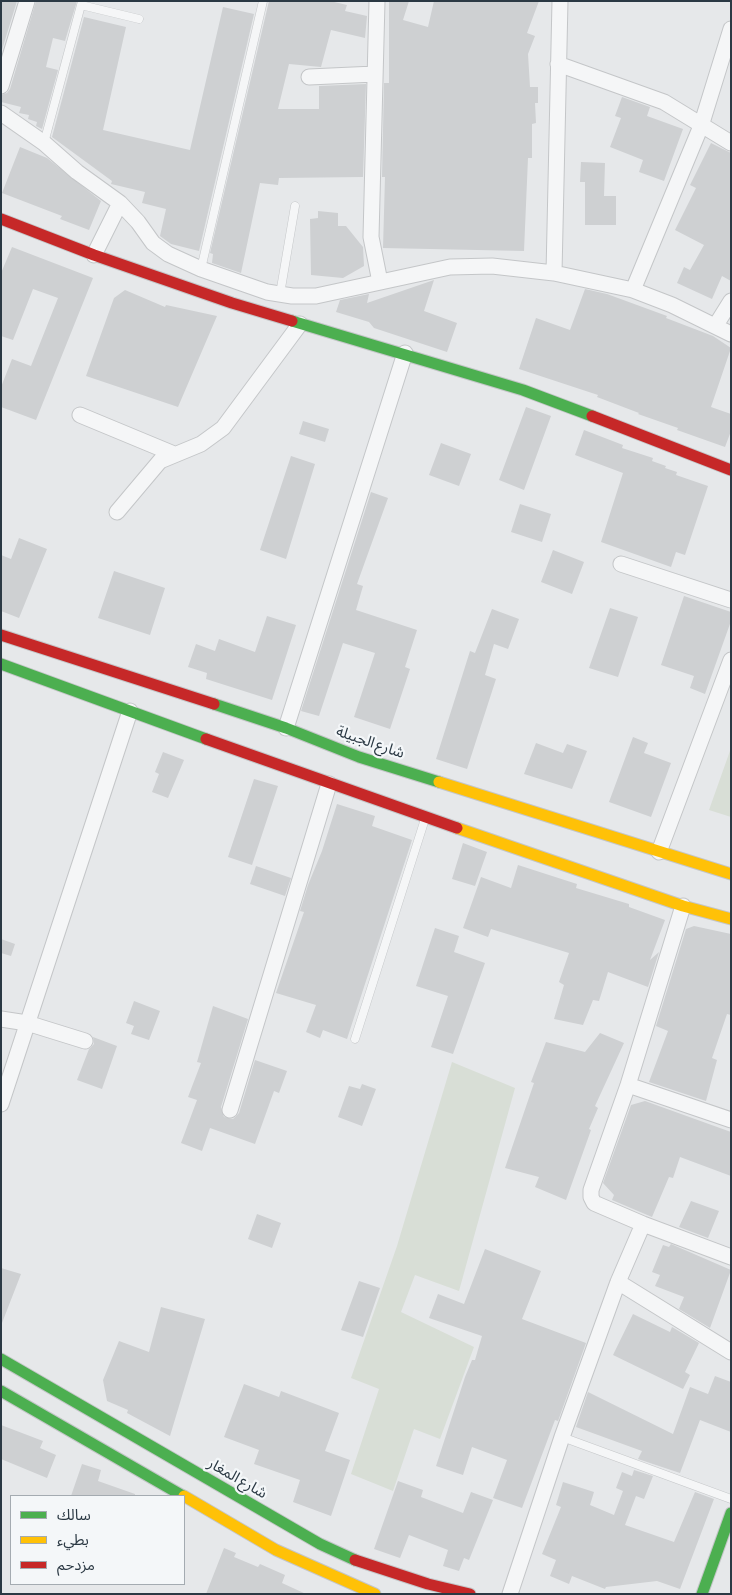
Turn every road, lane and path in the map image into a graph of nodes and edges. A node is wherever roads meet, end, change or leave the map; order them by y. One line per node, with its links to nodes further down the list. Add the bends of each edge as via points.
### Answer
1 (27, 1): 10 (street)
2 (263, 1): 19 (lane)
3 (560, 1): 7 (street)
4 (374, 2): 8 (street)
5 (139, 19): 13 (lane, via 81,5)
6 (731, 29): 12 (street)
7 (558, 64): 12 (street, via 664,102); 20 (street)
8 (375, 74): 9 (street); 21 (street, via 371,237)
9 (309, 77)
10 (1, 86)
11 (1, 114): 13 (street)
12 (701, 126): 14 (street); 22 (street)
13 (44, 143): 15 (street)
14 (731, 143)
15 (120, 203): 18 (street); 19 (street, via 152,242 184,263)
16 (295, 206): 23 (lane)
17 (1, 220): 18 (street)
18 (94, 255): 25 (street)
19 (201, 269): 23 (street)
20 (554, 273): 21 (street, via 450,267); 22 (street)
21 (380, 282): 23 (street, via 316,296)
22 (633, 290): 26 (street)
23 (280, 294)
24 (731, 300): 26 (street)
25 (300, 324): 28 (street); 30 (street, via 223,428 201,444)
26 (716, 325): 27 (street)
27 (731, 334)
28 (405, 353): 31 (street, via 523,390); 39 (street)
29 (80, 415): 30 (street)
30 (174, 454): 32 (street, via 154,467)
31 (731, 470)
32 (117, 512)
33 (621, 564): 34 (street)
34 (731, 600)
35 (1, 635): 39 (street, شارع الجبيلة)
36 (731, 660): 42 (street)
37 (1, 664): 38 (street)
38 (130, 711): 40 (street); 47 (street)
39 (286, 728): 42 (street, شارع الجبيلة, via 359,757)
40 (328, 784): 41 (street); 52 (street)
41 (426, 817): 44 (street); 48 (lane)
42 (659, 852): 43 (street, شارع الجبيلة)
43 (731, 874)
44 (683, 906): 45 (street); 50 (street)
45 (731, 919)
46 (1, 1019): 47 (street)
47 (26, 1023): 49 (street); 51 (street)
48 (355, 1039)
49 (84, 1042)
50 (628, 1085): 53 (street); 54 (street, via 590,1190 594,1203)
51 (1, 1104)
52 (230, 1110)
53 (731, 1120)
54 (643, 1224): 55 (street); 56 (street)
55 (731, 1257)
56 (618, 1282): 57 (street); 60 (street)
57 (731, 1352)
58 (1, 1360): 65 (street, شارع المغار)
59 (3, 1398): 61 (street, شارع المغار)
60 (562, 1437): 63 (lane); 68 (street)
61 (182, 1495)
62 (185, 1496): 65 (street, شارع المغار)
63 (731, 1498)
64 (731, 1513): 69 (street)
65 (282, 1538): 66 (street, شارع المغار); 67 (street, شارع المغار)
66 (375, 1594)
67 (470, 1594)
68 (510, 1594)
69 (702, 1594)

